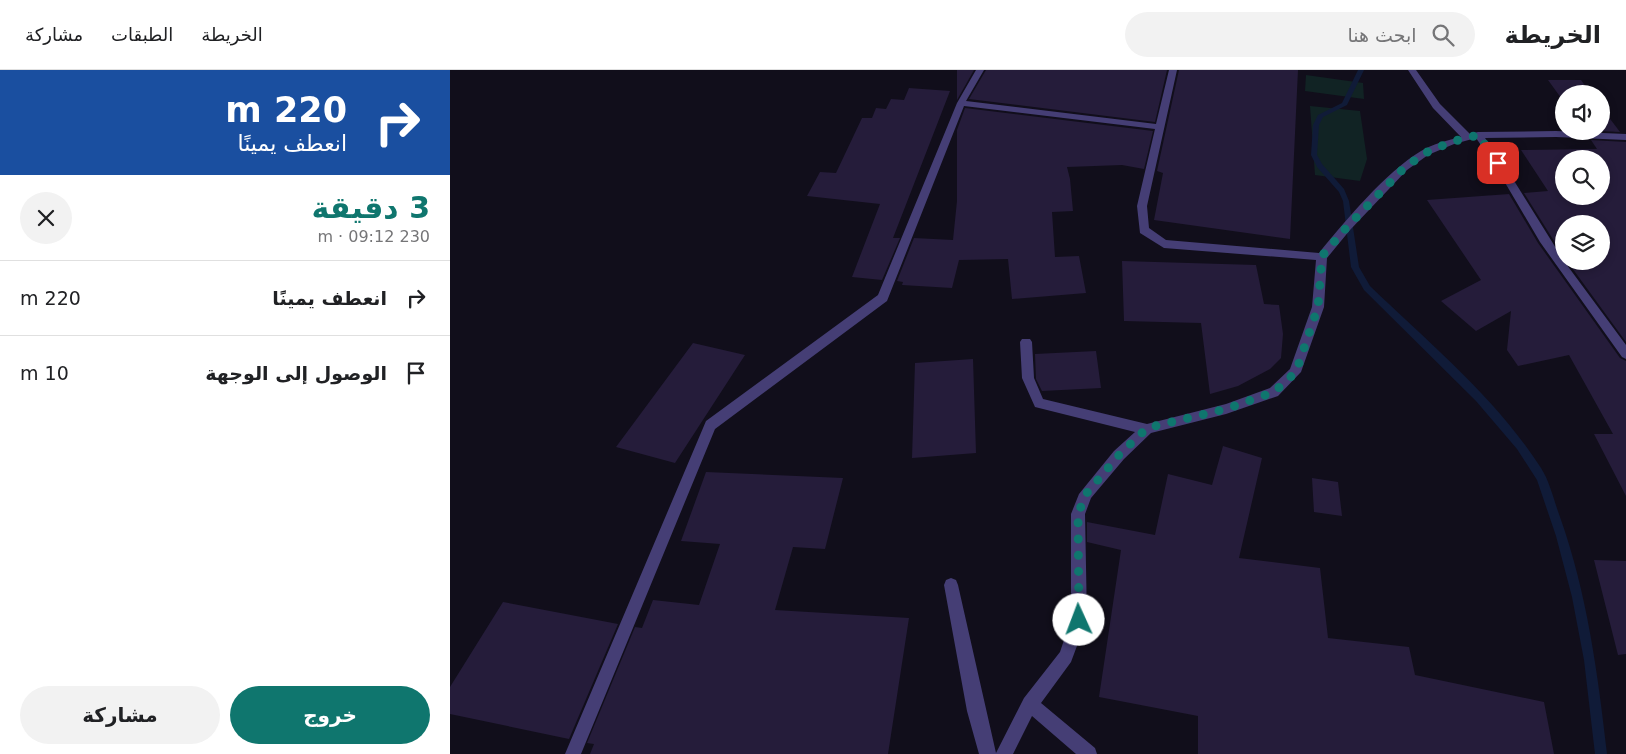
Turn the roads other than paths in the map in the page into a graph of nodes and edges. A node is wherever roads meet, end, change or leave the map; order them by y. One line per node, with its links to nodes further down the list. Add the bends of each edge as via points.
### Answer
1 (980, 70): 4 (street)
2 (1173, 70): 5 (street)
3 (1412, 70): 7 (street, via 1445,119)
4 (962, 103): 5 (street); 14 (street, via 883,298 710,425)
5 (1160, 127): 9 (street, via 1142,206 1144,230 1164,244)
6 (1478, 135): 7 (street); 8 (street); 11 (street, via 1544,240)
7 (1467, 137): 9 (street, via 1425,153 1404,168)
8 (1626, 137)
9 (1322, 256): 12 (street, via 1318,307 1296,372 1274,392 1226,409)
10 (1026, 342): 12 (street, via 1028,378 1039,403)
11 (1626, 354)
12 (1147, 428): 13 (street, via 1086,494 1078,514 1079,620 1066,657)
13 (1030, 704): 16 (street); 17 (street)
14 (573, 754)
15 (987, 754): 15 (street, via 951,585 975,711)
16 (1004, 754)
17 (1089, 754)

